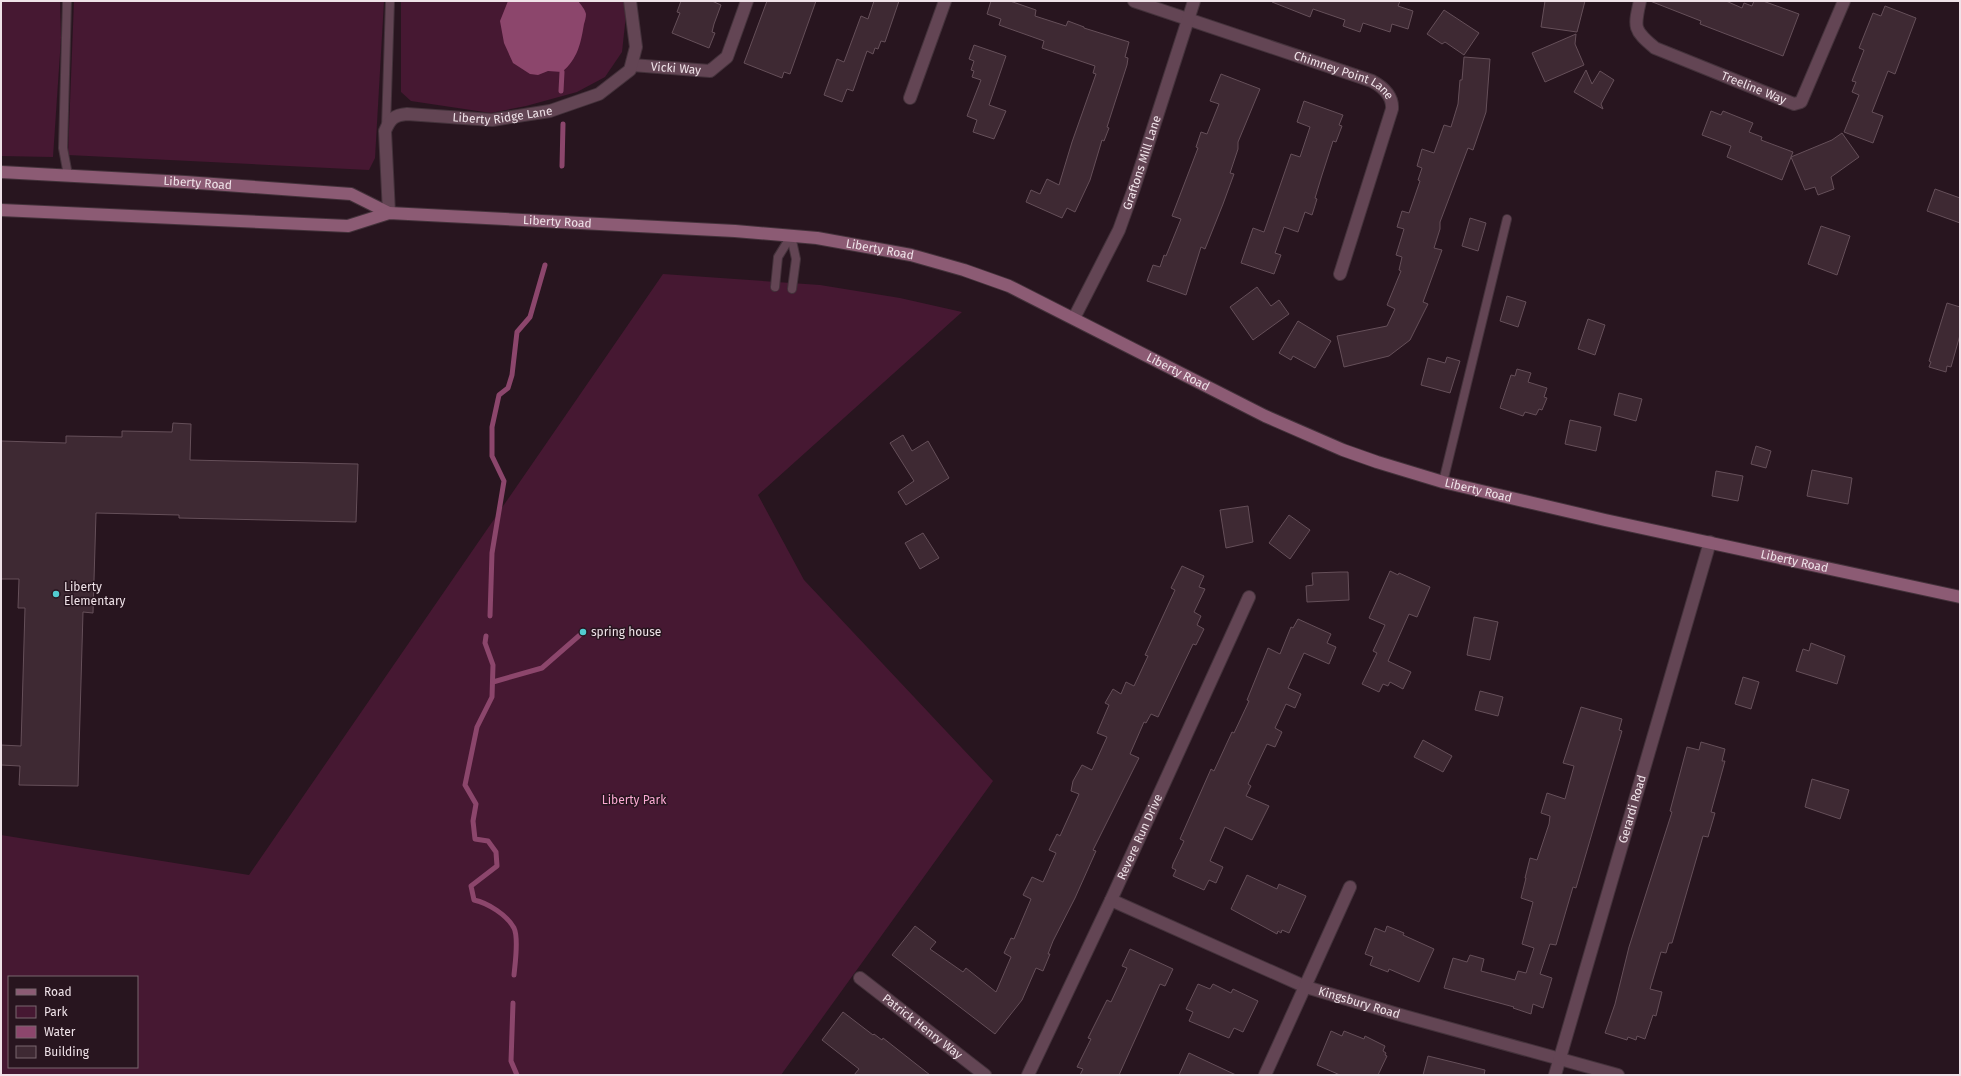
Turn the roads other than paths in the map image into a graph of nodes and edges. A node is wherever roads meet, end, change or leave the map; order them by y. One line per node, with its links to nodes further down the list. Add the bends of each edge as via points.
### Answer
1 (67, 1): 15 (lane, via 63,148)
2 (390, 1): 13 (lane)
3 (630, 1): 11 (street, via 636,47)
4 (747, 1): 11 (street, Vicki Way, via 727,56 710,71)
5 (945, 1): 12 (street)
6 (1134, 1): 10 (street, Chimney Point Lane)
7 (1194, 1): 10 (street, Graftons Mill Lane)
8 (1640, 1): 9 (street, Treeline Way, via 1635,23 1642,37 1655,48 1794,104 1801,102)
9 (1844, 1)
10 (1188, 20): 20 (street, Chimney Point Lane, via 1372,81 1386,91 1393,103 1392,109); 23 (street, Graftons Mill Lane, via 1121,224)
11 (632, 65): 13 (street, Liberty Ridge Lane, via 630,70 599,94 550,111 492,120 396,115 389,121)
12 (910, 98)
13 (386, 131): 17 (street)
14 (1, 172): 15 (main road, Liberty Road)
15 (68, 175): 17 (main road, Liberty Road, via 351,194)
16 (1, 210): 17 (main road, Liberty Road, via 348,226)
17 (389, 213): 19 (main road, Liberty Road)
18 (1507, 219): 24 (lane)
19 (791, 236): 21 (lane, via 778,257); 22 (lane, via 796,260); 23 (main road, Liberty Road, via 817,238 911,255 964,270 1009,286)
20 (1340, 274)
21 (775, 287)
22 (792, 289)
23 (1074, 318): 24 (main road, Liberty Road, via 1265,416 1343,450)
24 (1443, 482): 25 (main road, Liberty Road)
25 (1710, 542): 26 (main road, Liberty Road); 32 (street, Gerardi Road)
26 (1959, 595)
27 (1249, 597): 29 (street, Revere Run Drive)
28 (1350, 887): 31 (street)
29 (1111, 900): 31 (street, Kingsbury Road); 34 (street, Revere Run Drive)
30 (860, 978): 33 (street, Patrick Henry Way)
31 (1306, 987): 32 (street, Kingsbury Road); 35 (street)
32 (1560, 1059): 36 (street, Gerardi Road); 37 (street, Kingsbury Road)
33 (985, 1075)
34 (1028, 1075)
35 (1265, 1075)
36 (1555, 1075)
37 (1618, 1075)

